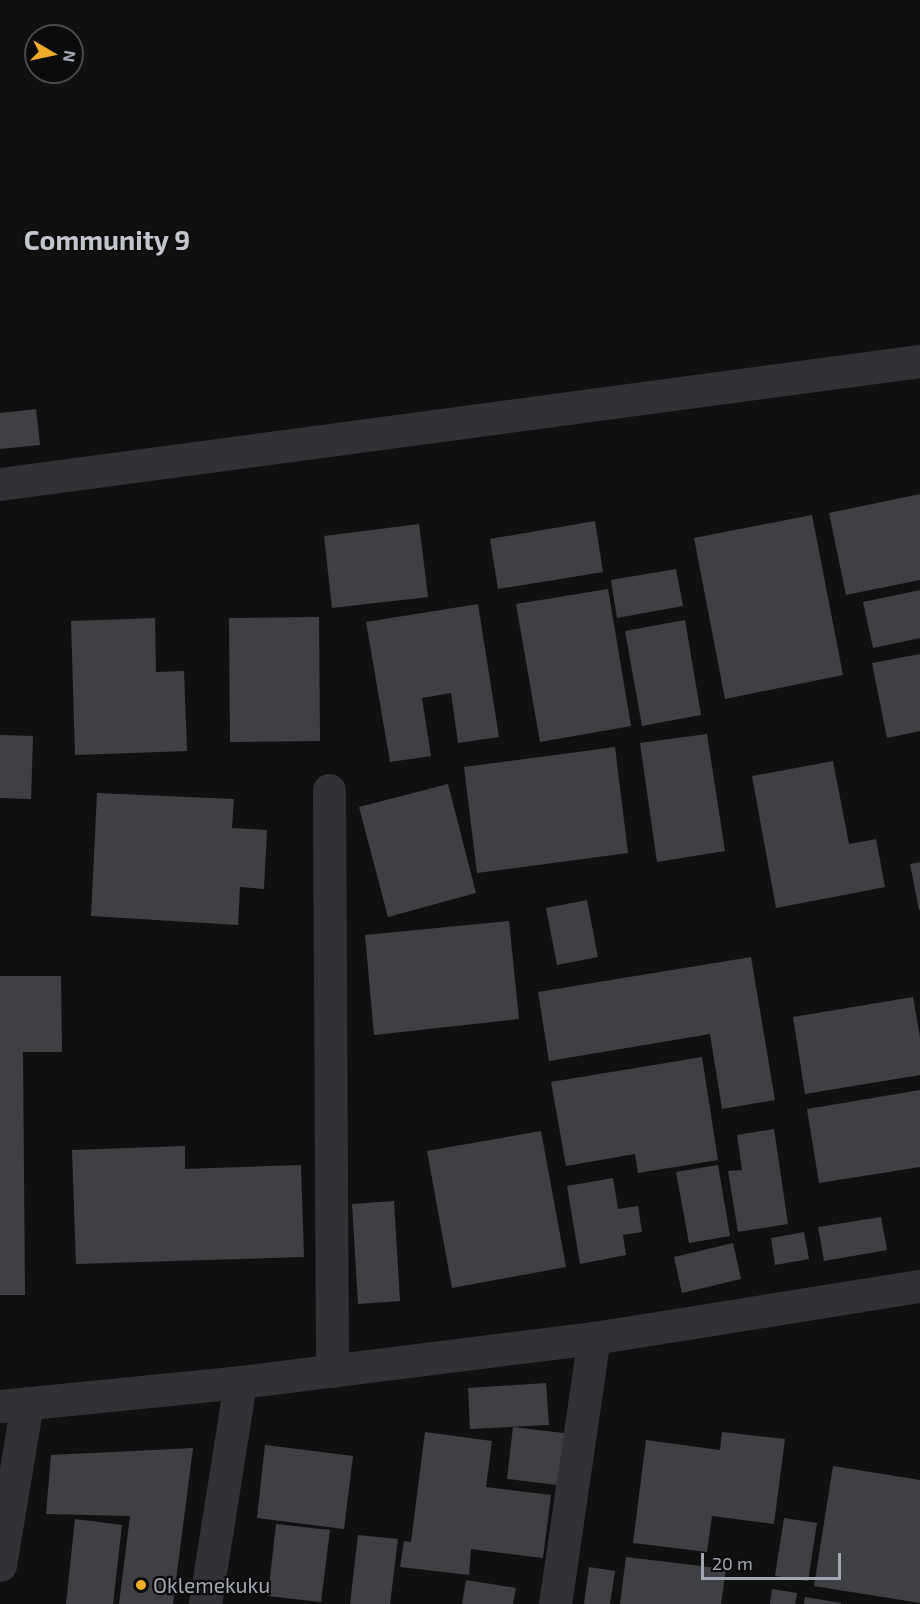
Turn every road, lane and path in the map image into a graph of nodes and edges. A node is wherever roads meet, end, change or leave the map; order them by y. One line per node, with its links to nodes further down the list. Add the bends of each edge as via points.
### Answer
1 (920, 361): 2 (street)
2 (0, 484)
3 (329, 790): 6 (street)
4 (920, 1286): 5 (street)
5 (594, 1338): 6 (street); 11 (street)
6 (332, 1371): 7 (street)
7 (240, 1382): 8 (street); 10 (street)
8 (14, 1404): 9 (street)
9 (0, 1565)
10 (205, 1604)
11 (555, 1604)

